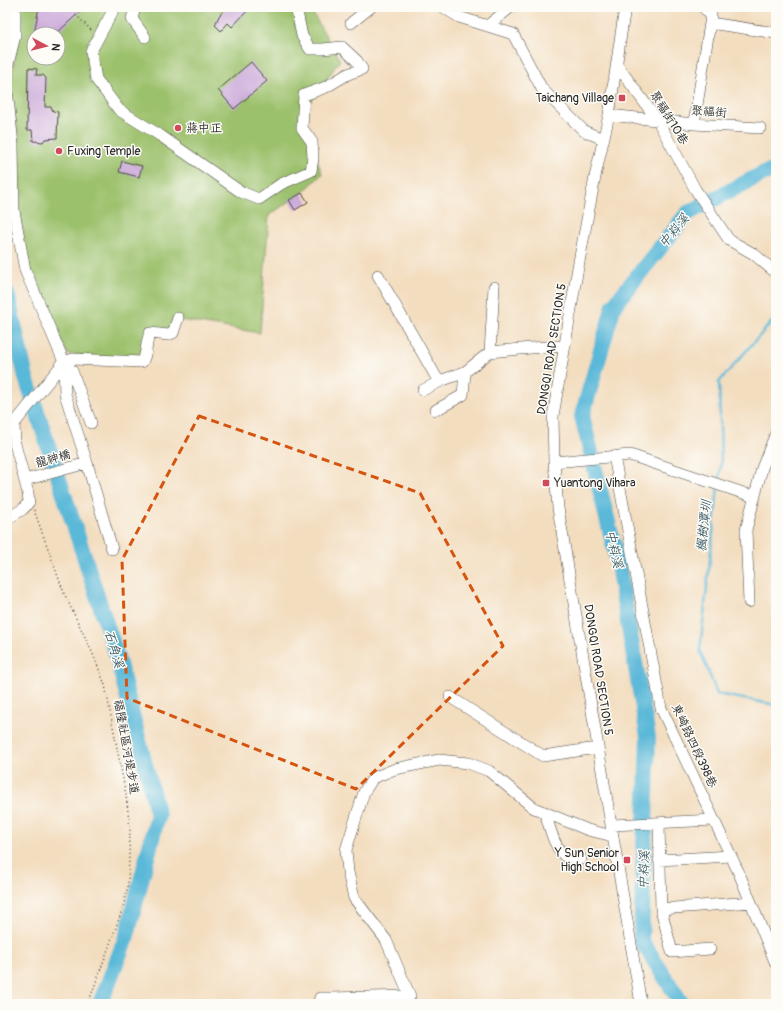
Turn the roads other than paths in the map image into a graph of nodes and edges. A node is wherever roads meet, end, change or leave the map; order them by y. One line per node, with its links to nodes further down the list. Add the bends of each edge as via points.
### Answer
1 (15, 7): 16 (street, via 16,36)
2 (115, 7): 4 (street, via 91,51 96,79 119,110 241,192 259,199 281,184 310,171 313,158 312,142 302,128 304,95 362,69 342,47 310,49 302,36)
3 (135, 7): 14 (street, via 132,19)
4 (296, 7)
5 (371, 7): 10 (street)
6 (443, 7): 12 (street, via 459,17)
7 (511, 7): 12 (street)
8 (625, 7): 15 (street, DONGQI ROAD SECTION 5)
9 (703, 7): 11 (street, via 711,15)
10 (351, 23)
11 (710, 23): 13 (street); 20 (street)
12 (487, 26): 22 (street, via 513,34 542,88 584,131)
13 (776, 32)
14 (145, 37)
15 (617, 65): 18 (street, DONGQI ROAD SECTION 5); 19 (street, 聚福街10巷)
16 (7, 68)
17 (7, 90): 29 (street, via 13,144 14,211 25,270)
18 (609, 115): 19 (street, 聚福街); 22 (street, DONGQI ROAD SECTION 5)
19 (658, 120): 20 (street, 聚福街); 23 (street, 聚福街10巷, via 694,189 730,240 754,254)
20 (694, 124): 21 (street, 聚福街)
21 (760, 128)
22 (603, 139): 27 (street, DONGQI ROAD SECTION 5)
23 (776, 273)
24 (378, 275): 31 (street)
25 (494, 287): 28 (street)
26 (178, 318): 29 (street, via 173,333 150,333 146,340 146,356 142,362 73,359)
27 (565, 346): 28 (street); 37 (street, DONGQI ROAD SECTION 5, via 553,416)
28 (490, 352): 30 (street)
29 (64, 362): 34 (street, via 72,371); 38 (street, via 65,394); 39 (street, via 14,424 15,444)
30 (465, 372): 31 (street); 33 (street, via 463,395)
31 (439, 382): 32 (street)
32 (423, 390)
33 (436, 410)
34 (91, 423)
35 (776, 433): 40 (street, via 762,468)
36 (614, 456): 37 (street); 40 (street, via 630,455); 47 (street, 東崎路四段398巷, via 661,708)
37 (554, 462): 45 (street, DONGQI ROAD SECTION 5, via 558,508)
38 (87, 463): 39 (street, 龍神橋); 42 (street)
39 (25, 480): 41 (street, via 29,502)
40 (755, 497): 43 (street, via 746,530)
41 (7, 519)
42 (112, 549)
43 (749, 602)
44 (450, 697): 45 (street, via 543,756)
45 (597, 748): 49 (street, DONGQI ROAD SECTION 5)
46 (545, 812): 49 (street, via 588,830); 51 (street, via 553,838 562,854 568,858); 57 (street, via 534,808 490,771 468,763 439,760 395,769 373,778 364,792 346,850 348,872 354,898 386,940)
47 (714, 820): 48 (street); 50 (street, 東崎路四段398巷)
48 (658, 823): 49 (street); 52 (street)
49 (612, 826): 59 (street, DONGQI ROAD SECTION 5)
50 (731, 856): 52 (street); 53 (street, 東崎路四段398巷)
51 (582, 859)
52 (659, 860): 54 (street)
53 (751, 902): 54 (street); 56 (street, 東崎路四段398巷)
54 (661, 909): 55 (street, via 672,952)
55 (710, 949)
56 (776, 964)
57 (411, 1000): 58 (street, via 320,998)
58 (318, 1004)
59 (641, 1004)

